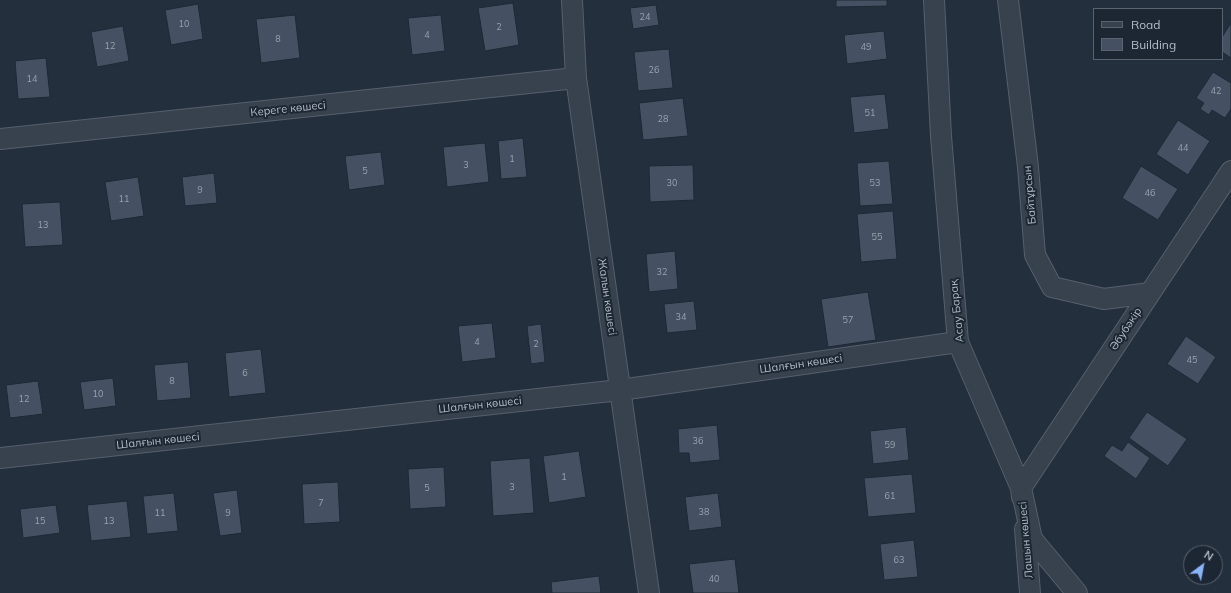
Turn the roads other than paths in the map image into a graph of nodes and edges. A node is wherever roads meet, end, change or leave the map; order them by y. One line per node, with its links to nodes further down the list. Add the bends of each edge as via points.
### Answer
1 (572, 0): 4 (street, Жалын көшесі)
2 (934, 0): 8 (street, Асау Барақ, via 941,136)
3 (1008, 0): 7 (street, Байтұрсын, via 1028,167 1035,255 1052,287 1104,299)
4 (576, 78): 5 (street, Кереге көшесі); 9 (street, Жалын көшесі)
5 (0, 140)
6 (1231, 171): 7 (street, Әбубәкір)
7 (1150, 293): 11 (street, Әбубәкір)
8 (958, 342): 9 (street, Шалғын көшесі); 11 (street, Асау Барақ)
9 (620, 390): 10 (street, Шалғын көшесі); 12 (street, Жалын көшесі)
10 (0, 458)
11 (1021, 488): 13 (street, Лашын көшесі); 14 (street, Асау Барақ, via 1032,540)
12 (649, 593)
13 (1030, 593)
14 (1077, 593)

